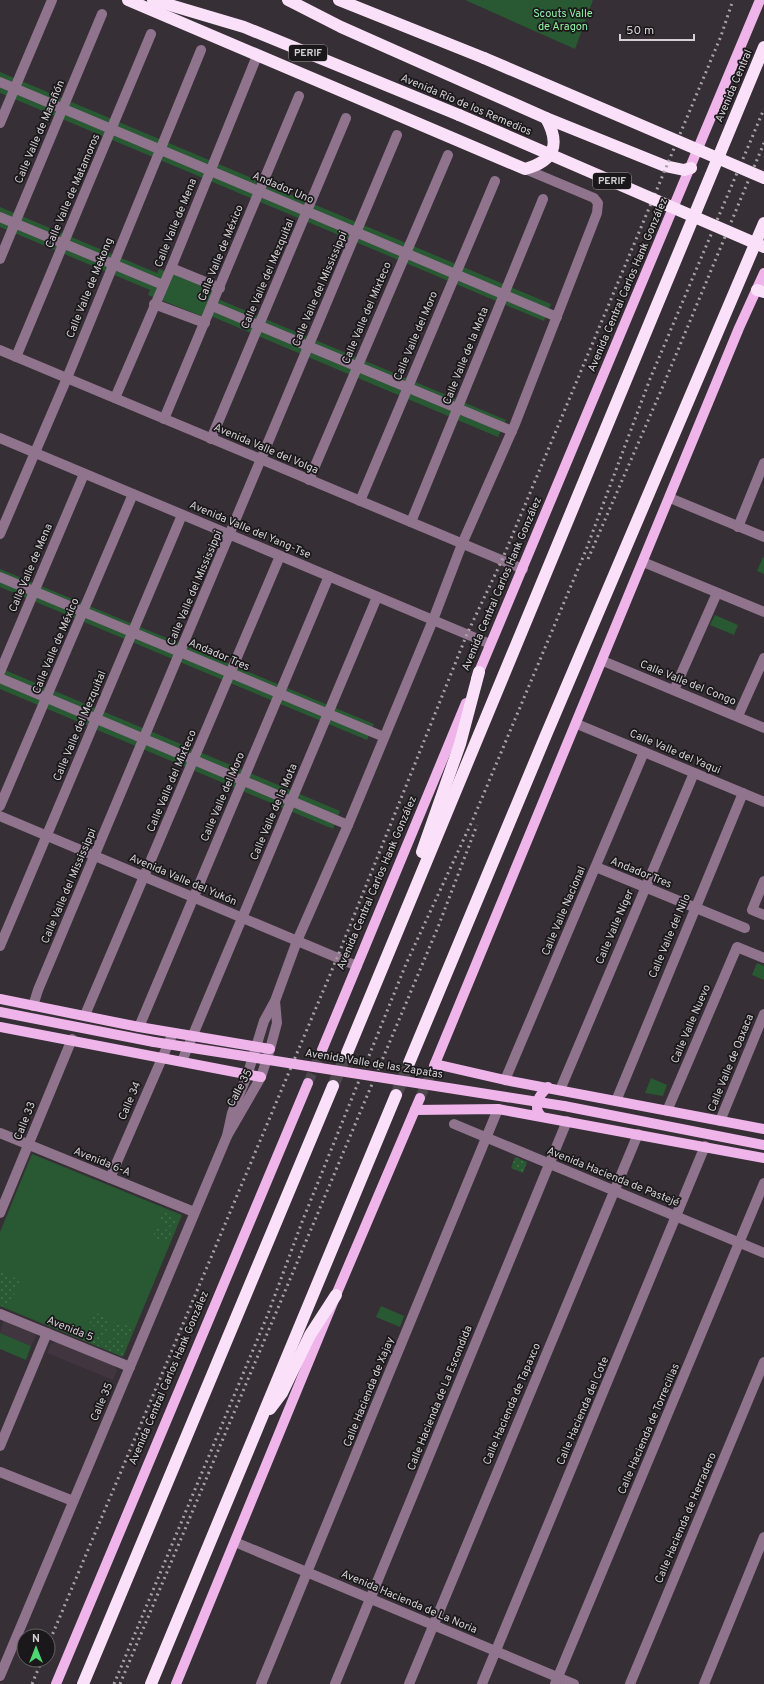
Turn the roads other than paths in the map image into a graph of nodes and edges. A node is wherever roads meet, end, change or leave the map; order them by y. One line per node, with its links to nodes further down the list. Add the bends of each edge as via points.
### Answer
1 (52, 0): 13 (street)
2 (128, 0): 11 (highway)
3 (153, 0): 37 (highway, Avenida Río de los Remedios / PERIF, bridge, via 244,27 459,115)
4 (288, 0): 17 (highway, via 341,27)
5 (339, 0): 27 (highway, bridge, via 484,58)
6 (760, 0): 19 (main road, Avenida Central)
7 (102, 14): 15 (street, Calle Valle de Marañón)
8 (151, 34): 20 (street, Calle Valle de Matamoros)
9 (764, 47): 130 (highway, Avenida Central)
10 (201, 50): 22 (street, Calle Valle de Mekong)
11 (257, 56): 25 (highway); 26 (street, Calle Valle de Mena)
12 (0, 82): 13 (street, Andador Uno)
13 (14, 88): 15 (street, Andador Uno); 18 (street)
14 (299, 96): 29 (street, Calle Valle de México)
15 (63, 109): 20 (street, Andador Uno); 33 (street, Calle Valle de Marañón)
16 (346, 118): 31 (street, Calle Valle del Mezquital)
17 (546, 118): 24 (highway, via 665,166 676,169); 25 (highway, via 553,134 552,152 548,159)
18 (0, 123)
19 (708, 128): 24 (main road, Avenida Central Carlos Hank González)
20 (111, 129): 22 (street, Andador Uno); 36 (street, Calle Valle de Matamoros)
21 (397, 135): 35 (street, Calle Valle del Mississippi)
22 (160, 150): 26 (street, Andador Uno); 40 (street, Calle Valle de Mekong)
23 (448, 155): 38 (street, Calle Valle del Mixteco)
24 (691, 168): 82 (main road, Avenida Central Carlos Hank González)
25 (525, 169): 50 (street, via 588,194 598,203 597,213)
26 (210, 171): 29 (street, Andador Uno); 41 (street, Calle Valle de Mena)
27 (764, 178)
28 (495, 180): 43 (street, Calle Valle del Moro)
29 (259, 191): 31 (street, Andador Uno); 45 (street, Calle Valle de México)
30 (543, 199): 47 (street, Calle Valle de la Mota)
31 (307, 211): 35 (street, Andador Uno); 52 (street, Calle Valle del Mezquital)
32 (0, 217): 33 (street)
33 (15, 223): 36 (street); 39 (street, Calle Valle de Marañón)
34 (764, 223): 154 (highway)
35 (356, 232): 38 (street, Andador Uno); 53 (street, Calle Valle del Mississippi)
36 (64, 243): 40 (street); 55 (street, Calle Valle de Matamoros)
37 (764, 247)
38 (406, 253): 43 (street, Andador Uno); 56 (street, Calle Valle del Mixteco)
39 (0, 260)
40 (113, 264): 44 (street); 57 (street, Calle Valle de Mekong)
41 (171, 268): 44 (street, Calle Valle de Mena); 45 (street)
42 (764, 273): 46 (main road)
43 (456, 274): 47 (street, Andador Uno); 58 (street, Calle Valle del Moro)
44 (163, 285): 48 (street, Calle Valle de Mena)
45 (220, 288): 49 (street, Calle Valle de México)
46 (761, 291): 71 (main road, via 739,328)
47 (504, 294): 50 (street, Andador Uno); 60 (street, Calle Valle de la Mota)
48 (154, 304): 51 (street); 59 (street, Calle Valle de Mena)
49 (212, 306): 51 (street, Calle Valle de México); 52 (street)
50 (557, 317): 62 (street)
51 (205, 323): 61 (street, Calle Valle de México)
52 (259, 325): 53 (street); 64 (street, Calle Valle del Mezquital)
53 (309, 346): 56 (street); 66 (street, Calle Valle del Mississippi)
54 (0, 350): 55 (street, Avenida Valle del Volga)
55 (16, 357): 57 (street, Avenida Valle del Volga)
56 (358, 366): 58 (street); 69 (street, Calle Valle del Mixteco)
57 (66, 378): 59 (street, Avenida Valle del Volga); 65 (street, Calle Valle de Mekong)
58 (408, 387): 60 (street); 72 (street, Calle Valle del Moro)
59 (115, 398): 61 (street, Avenida Valle del Volga)
60 (458, 408): 62 (street); 74 (street, Calle Valle de la Mota)
61 (164, 419): 64 (street, Avenida Valle del Volga)
62 (512, 431): 79 (street)
63 (0, 438): 65 (street, Avenida Valle del Yang-Tse)
64 (212, 439): 66 (street, Avenida Valle del Volga)
65 (34, 453): 68 (street, Avenida Valle del Yang-Tse); 76 (street, Calle Valle de Mekong)
66 (262, 460): 69 (street, Avenida Valle del Volga); 77 (street, Calle Valle del Mississippi)
67 (764, 463): 75 (street)
68 (84, 474): 70 (street, Avenida Valle del Yang-Tse); 85 (street, Calle Valle de Mena)
69 (309, 480): 72 (street, Avenida Valle del Volga)
70 (133, 494): 73 (street, Avenida Valle del Yang-Tse); 88 (street, Calle Valle de México)
71 (670, 498): 75 (street); 81 (main road)
72 (360, 501): 74 (street, Avenida Valle del Volga)
73 (182, 515): 77 (street, Avenida Valle del Yang-Tse); 91 (street, Calle Valle del Mezquital)
74 (411, 522): 79 (street, Avenida Valle del Volga)
75 (738, 526): 78 (street)
76 (0, 534)
77 (230, 535): 80 (street, Avenida Valle del Yang-Tse); 93 (street, Calle Valle del Mississippi)
78 (764, 537)
79 (462, 544): 82 (street, Avenida Valle del Volga); 90 (street)
80 (280, 556): 83 (street, Avenida Valle del Yang-Tse); 98 (street, Calle Valle del Mixteco)
81 (643, 562): 86 (street); 95 (main road)
82 (523, 569): 92 (main road, Avenida Central Carlos Hank González)
83 (330, 576): 87 (street, Avenida Valle del Yang-Tse); 101 (street, Calle Valle del Moro)
84 (0, 577): 85 (street, Andador Tres)
85 (34, 591): 88 (street, Andador Tres); 96 (street, Calle Valle de Mena)
86 (717, 593): 89 (street); 100 (street)
87 (377, 597): 90 (street, Avenida Valle del Yang-Tse); 103 (street, Calle Valle de la Mota)
88 (83, 612): 91 (street, Andador Tres); 102 (street, Calle Valle de México)
89 (764, 612)
90 (434, 620): 92 (street, Avenida Valle del Yang-Tse); 108 (street)
91 (132, 632): 93 (street, Andador Tres); 105 (street, Calle Valle del Mezquital)
92 (490, 644): 97 (main road, Avenida Central Carlos Hank González)
93 (181, 652): 98 (street, Andador Tres); 109 (street, Calle Valle del Mississippi)
94 (764, 658): 104 (street)
95 (603, 661): 100 (street, Calle Valle del Congo); 106 (main road)
96 (0, 672)
97 (479, 672): 130 (highway, via 460,744 409,889); 135 (main road, Avenida Central Carlos Hank González)
98 (231, 673): 101 (street, Andador Tres); 111 (street, Calle Valle del Mixteco)
99 (0, 678): 102 (street)
100 (674, 690): 104 (street, Calle Valle del Congo)
101 (280, 694): 103 (street, Andador Tres); 113 (street, Calle Valle del Moro)
102 (46, 698): 105 (street); 117 (street, Calle Valle de México)
103 (328, 714): 108 (street, Andador Tres); 115 (street, Calle Valle de la Mota)
104 (738, 716): 107 (street, Calle Valle del Congo)
105 (96, 719): 109 (street); 120 (street, Calle Valle del Mezquital)
106 (577, 724): 110 (street, Calle Valle del Yaqui); 158 (main road, Avenida Valle de las Zapatas, via 434,1065)
107 (764, 728)
108 (384, 737): 119 (street)
109 (144, 739): 111 (street); 121 (street, Calle Valle del Mississippi)
110 (644, 752): 112 (street, Calle Valle del Yaqui); 122 (street, Calle Valle Nacional)
111 (194, 760): 113 (street); 123 (street, Calle Valle del Mixteco)
112 (694, 773): 114 (street, Calle Valle del Yaqui); 125 (street, Calle Valle Níger)
113 (243, 781): 115 (street); 126 (street, Calle Valle del Moro)
114 (742, 793): 116 (street, Calle Valle del Yaqui); 127 (street, Calle Valle del Nilo)
115 (291, 801): 119 (street); 129 (street, Calle Valle de la Mota)
116 (764, 802)
117 (0, 806)
118 (0, 816): 120 (street, Avenida Valle del Yukón)
119 (348, 825): 132 (street)
120 (46, 836): 121 (street, Avenida Valle del Yukón); 133 (street, Calle Valle del Mezquital)
121 (95, 856): 123 (street, Avenida Valle del Yukón); 138 (street, Calle Valle del Mississippi)
122 (596, 867): 125 (street, Andador Tres); 158 (street, Calle Valle Nacional)
123 (144, 877): 126 (street, Avenida Valle del Yukón); 141 (street, Calle Valle del Mixteco)
124 (764, 881): 128 (street, via 752,910)
125 (645, 887): 127 (street, Andador Tres); 162 (street, Calle Valle Níger)
126 (194, 897): 129 (street, Avenida Valle del Yukón); 143 (street, Calle Valle del Moro)
127 (695, 908): 131 (street, Andador Tres); 165 (street, Calle Valle del Nilo)
128 (764, 915)
129 (242, 918): 132 (street, Avenida Valle del Yukón); 145 (street, Calle Valle de la Mota)
130 (399, 928): 151 (highway)
131 (745, 928)
132 (297, 941): 135 (street, Avenida Valle del Yukón); 137 (street)
133 (0, 946)
134 (764, 958): 168 (street, Calle Valle Nuevo, via 737,947)
135 (357, 966): 150 (main road, Avenida Central Carlos Hank González)
136 (0, 999): 138 (main road)
137 (275, 1001): 148 (street, via 264,1021); 149 (street, via 277,1023)
138 (33, 1006): 141 (main road)
139 (0, 1012): 178 (main road, Avenida Valle de las Zapatas, bridge, via 154,1042 564,1106)
140 (764, 1014): 171 (street, Calle Valle de Oaxaca)
141 (85, 1015): 143 (main road)
142 (0, 1027): 146 (main road)
143 (138, 1027): 144 (main road)
144 (173, 1033): 145 (main road); 152 (street, Calle 34)
145 (192, 1036): 147 (main road); 153 (street, Calle Valle de la Mota)
146 (72, 1039): 152 (main road); 180 (street, Calle 33)
147 (207, 1039): 148 (main road); 155 (main road)
148 (256, 1047): 149 (main road); 156 (street, Calle 35)
149 (270, 1049): 157 (street, Calle 35)
150 (322, 1050)
151 (347, 1053)
152 (162, 1057): 153 (main road); 185 (street, Calle 34)
153 (182, 1061): 155 (main road)
154 (409, 1063)
155 (198, 1064): 156 (main road)
156 (248, 1073): 157 (main road); 176 (street, Calle 35, via 232,1113)
157 (261, 1077): 176 (street, Calle 35)
158 (505, 1080): 161 (main road, Avenida Valle de las Zapatas)
159 (308, 1083): 210 (main road, Avenida Central Carlos Hank González)
160 (333, 1086): 211 (highway)
161 (548, 1088): 162 (main road, Avenida Valle de las Zapatas); 169 (main road, via 537,1102 537,1112)
162 (560, 1090): 165 (main road, Avenida Valle de las Zapatas)
163 (396, 1095): 198 (highway)
164 (420, 1098): 167 (main road)
165 (616, 1101): 168 (main road, Avenida Valle de las Zapatas)
166 (498, 1109): 167 (main road); 169 (main road); 177 (street, Calle Hacienda de Xajay)
167 (415, 1110): 193 (main road)
168 (667, 1111): 171 (main road, Avenida Valle de las Zapatas)
169 (541, 1116): 170 (main road)
170 (567, 1121): 175 (main road); 184 (street, Calle Hacienda de La Escondida)
171 (720, 1121): 173 (main road, Avenida Valle de las Zapatas)
172 (454, 1124): 177 (street, Avenida Hacienda de Pastejé)
173 (764, 1129)
174 (0, 1133): 180 (street, Avenida 6-A)
175 (638, 1134): 182 (main road); 187 (street, Calle Hacienda de Tapaxco)
176 (227, 1136): 188 (street, Calle 35)
177 (487, 1138): 184 (street, Avenida Hacienda de Pastejé); 204 (street, Calle Hacienda de Xajay)
178 (745, 1140): 179 (main road, Avenida Valle de las Zapatas); 181 (main road, Avenida Valle de las Zapatas)
179 (764, 1141)
180 (28, 1145): 185 (street, Avenida 6-A); 189 (street, Calle 33)
181 (764, 1145)
182 (705, 1146): 183 (main road); 190 (street, Calle Hacienda del Cote)
183 (764, 1158)
184 (550, 1164): 187 (street, Avenida Hacienda de Pastejé); 205 (street, Calle Hacienda de La Escondida)
185 (110, 1178): 188 (street, Avenida 6-A)
186 (764, 1183): 191 (street, Calle Hacienda de Torrecillas)
187 (614, 1191): 190 (street, Avenida Hacienda de Pastejé); 206 (street, Calle Hacienda de Tapaxco)
188 (194, 1212): 197 (street, Calle 35)
189 (0, 1213)
190 (677, 1217): 191 (street, Avenida Hacienda de Pastejé); 207 (street, Calle Hacienda del Cote)
191 (740, 1243): 192 (street, Avenida Hacienda de Pastejé); 209 (street, Calle Hacienda de Torrecillas)
192 (764, 1253)
193 (336, 1295): 198 (highway, via 310,1335 282,1393); 203 (main road)
194 (0, 1314): 195 (street, Avenida 5)
195 (47, 1333): 197 (street, Avenida 5); 199 (street)
196 (764, 1362): 219 (street, Calle Hacienda de Herradero)
197 (130, 1367): 201 (street, Calle 35)
198 (261, 1421): 212 (highway)
199 (0, 1446)
200 (0, 1472): 201 (street)
201 (73, 1501): 208 (street, Calle 35)
202 (764, 1537): 220 (street)
203 (235, 1542): 204 (street, Avenida Hacienda de La Noria); 213 (main road)
204 (307, 1572): 205 (street, Avenida Hacienda de La Noria); 214 (street, Calle Hacienda de Xajay)
205 (370, 1599): 206 (street, Avenida Hacienda de La Noria); 215 (street, Calle Hacienda de La Escondida)
206 (433, 1625): 207 (street, Avenida Hacienda de La Noria); 216 (street, Calle Hacienda de Tapaxco)
207 (496, 1651): 209 (street, Avenida Hacienda de La Noria); 217 (street, Calle Hacienda del Cote)
208 (0, 1676)
209 (557, 1681): 218 (street, Avenida Hacienda de La Noria)
210 (56, 1684)
211 (83, 1684)
212 (151, 1684)
213 (176, 1684)
214 (262, 1684)
215 (335, 1684)
216 (409, 1684)
217 (482, 1684)
218 (574, 1684)
219 (630, 1684)
220 (704, 1684)

